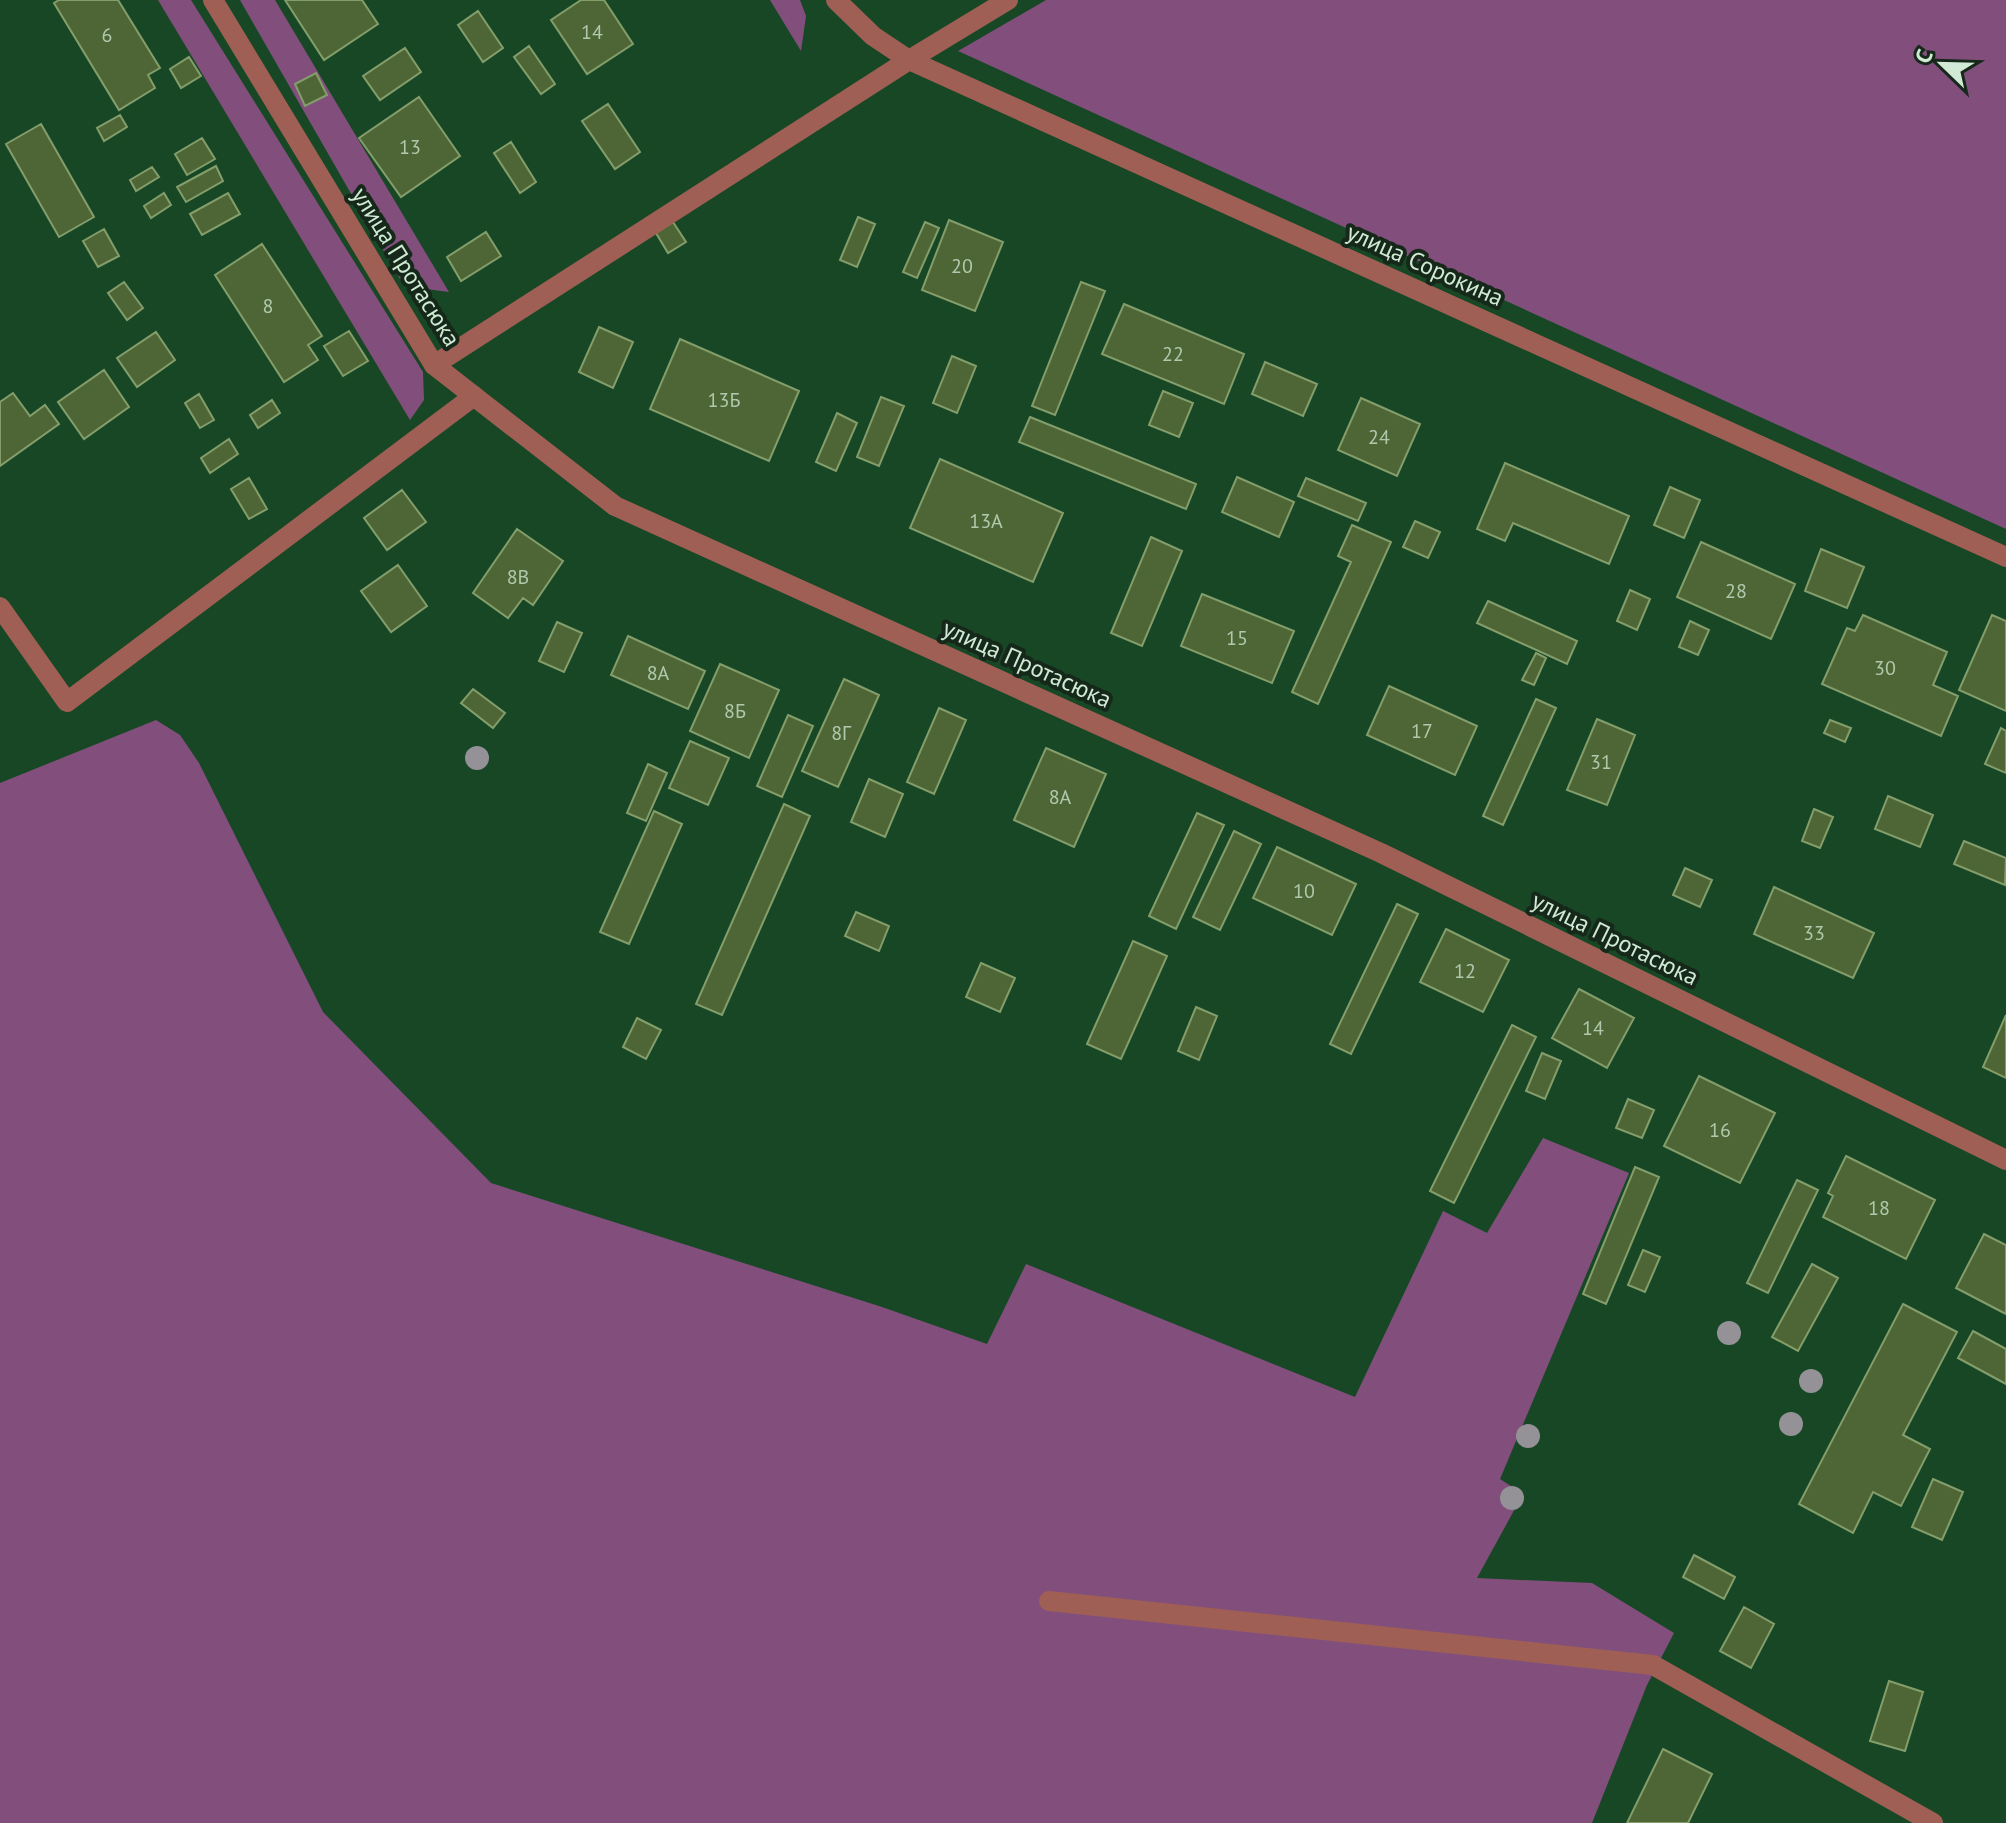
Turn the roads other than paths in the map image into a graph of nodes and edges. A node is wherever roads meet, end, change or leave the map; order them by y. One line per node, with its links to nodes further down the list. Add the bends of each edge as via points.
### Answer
1 (213, 0): 5 (street, улица Протасюка)
2 (836, 0): 4 (street, улица Сорокина, via 873,36)
3 (1008, 0): 4 (street)
4 (909, 60): 5 (street); 7 (street, улица Сорокина)
5 (434, 365): 6 (street, улица Протасюка)
6 (474, 396): 8 (street, via 67,702); 9 (street, улица Протасюка, via 615,506 1381,853)
7 (2006, 557)
8 (0, 607)
9 (2006, 1160)
10 (1049, 1601): 11 (street, via 1653,1665)
11 (1933, 1823)

